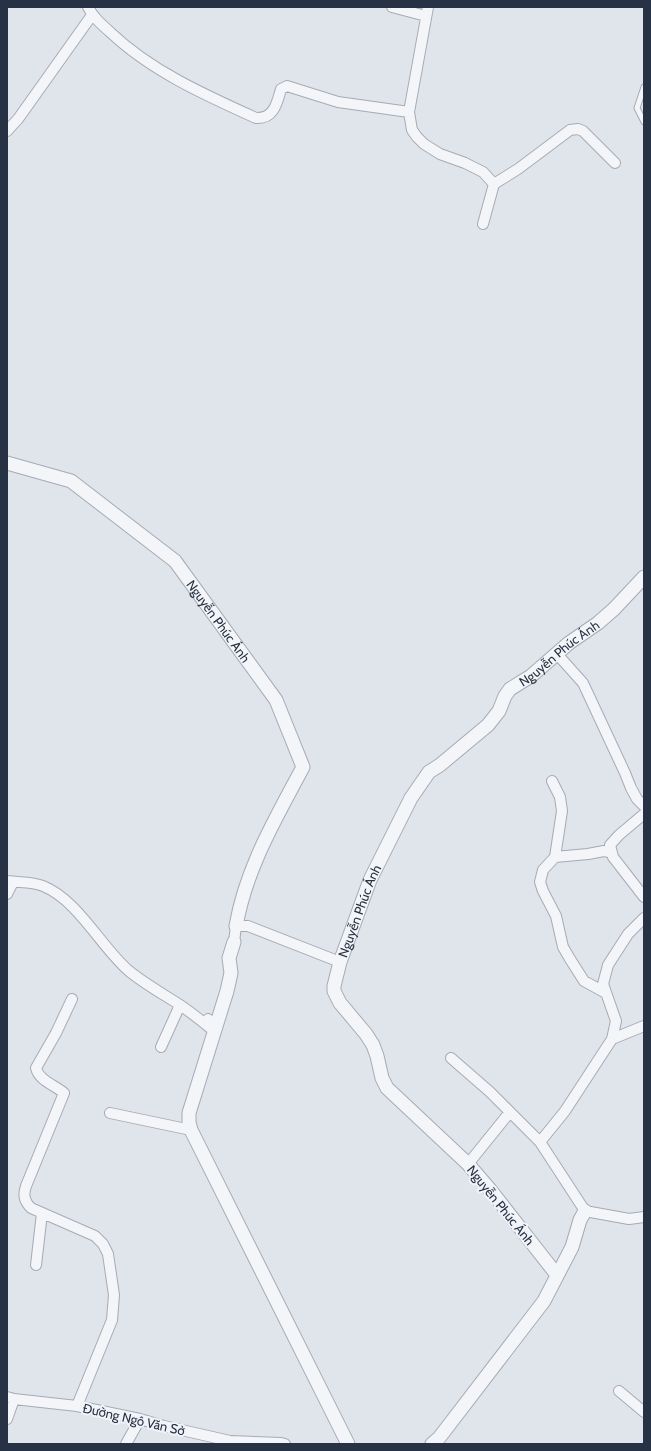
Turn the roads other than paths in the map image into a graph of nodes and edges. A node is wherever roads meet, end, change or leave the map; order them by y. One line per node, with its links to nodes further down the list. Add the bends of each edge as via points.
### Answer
1 (392, 7): 3 (street)
2 (90, 11): 5 (street, via 122,44 139,57 189,86 256,118 266,117 273,111 281,89 288,86 338,102); 7 (street, via 18,119)
3 (427, 11): 5 (street)
4 (644, 88): 6 (lane, via 638,108)
5 (409, 112): 9 (street, via 412,130 424,144 440,154 483,172)
6 (644, 122)
7 (7, 130)
8 (615, 163): 9 (street, via 583,131 570,130)
9 (494, 184): 10 (street)
10 (483, 224)
11 (7, 463): 23 (street, Nguyễn Phúc Ánh, via 71,481 175,561 276,700 303,767 260,848 239,906)
12 (644, 577): 13 (street, Nguyễn Phúc Ánh, via 614,609)
13 (557, 654): 15 (street, via 583,684 631,788); 25 (street, Nguyễn Phúc Ánh, via 531,676 510,689 499,712 488,725 429,772 420,783 410,798 370,880)
14 (552, 781): 18 (street, via 560,798 562,811)
15 (644, 806)
16 (644, 814): 17 (street, via 610,845)
17 (612, 853): 18 (street, via 604,851); 21 (street)
18 (556, 857): 26 (street, via 543,870 540,882 556,916 563,947 584,981)
19 (10, 882): 20 (street); 28 (street, via 34,883 60,896 77,911 124,966)
20 (7, 894)
21 (644, 897)
22 (644, 918): 26 (street, via 628,934 608,965 603,984)
23 (236, 926): 24 (street); 25 (street, via 248,926)
24 (234, 942): 30 (street, via 229,958 231,973 227,991)
25 (340, 962): 38 (street, Nguyễn Phúc Ánh, via 334,991 340,1003 373,1045 384,1082)
26 (606, 993): 31 (street, via 616,1021)
27 (72, 999): 40 (street, via 36,1068 40,1077 64,1093 24,1191 27,1204)
28 (180, 1005): 30 (street); 32 (street)
29 (644, 1026): 31 (street)
30 (214, 1031): 36 (street, via 189,1114)
31 (612, 1039): 37 (street, via 565,1111)
32 (161, 1047)
33 (451, 1058): 34 (street)
34 (510, 1112): 37 (street); 38 (street)
35 (110, 1113): 36 (street)
36 (191, 1130): 52 (street)
37 (540, 1142): 39 (street)
38 (468, 1164): 43 (street, Nguyễn Phúc Ánh)
39 (585, 1211): 41 (street, via 629,1219); 43 (street, via 572,1247)
40 (42, 1213): 42 (street); 46 (street, via 95,1236 108,1254 114,1295 112,1320)
41 (644, 1217)
42 (36, 1265)
43 (558, 1275): 53 (street, via 540,1307)
44 (619, 1391): 47 (street)
45 (10, 1398): 46 (street, Đường Ngô Văn Sở); 48 (street)
46 (77, 1406): 49 (street, Đường Ngô Văn Sở)
47 (644, 1412)
48 (7, 1419)
49 (140, 1419): 50 (street); 51 (street, Đường Ngô Văn Sở, via 230,1441)
50 (126, 1444)
51 (282, 1444)
52 (348, 1444)
53 (432, 1444)

